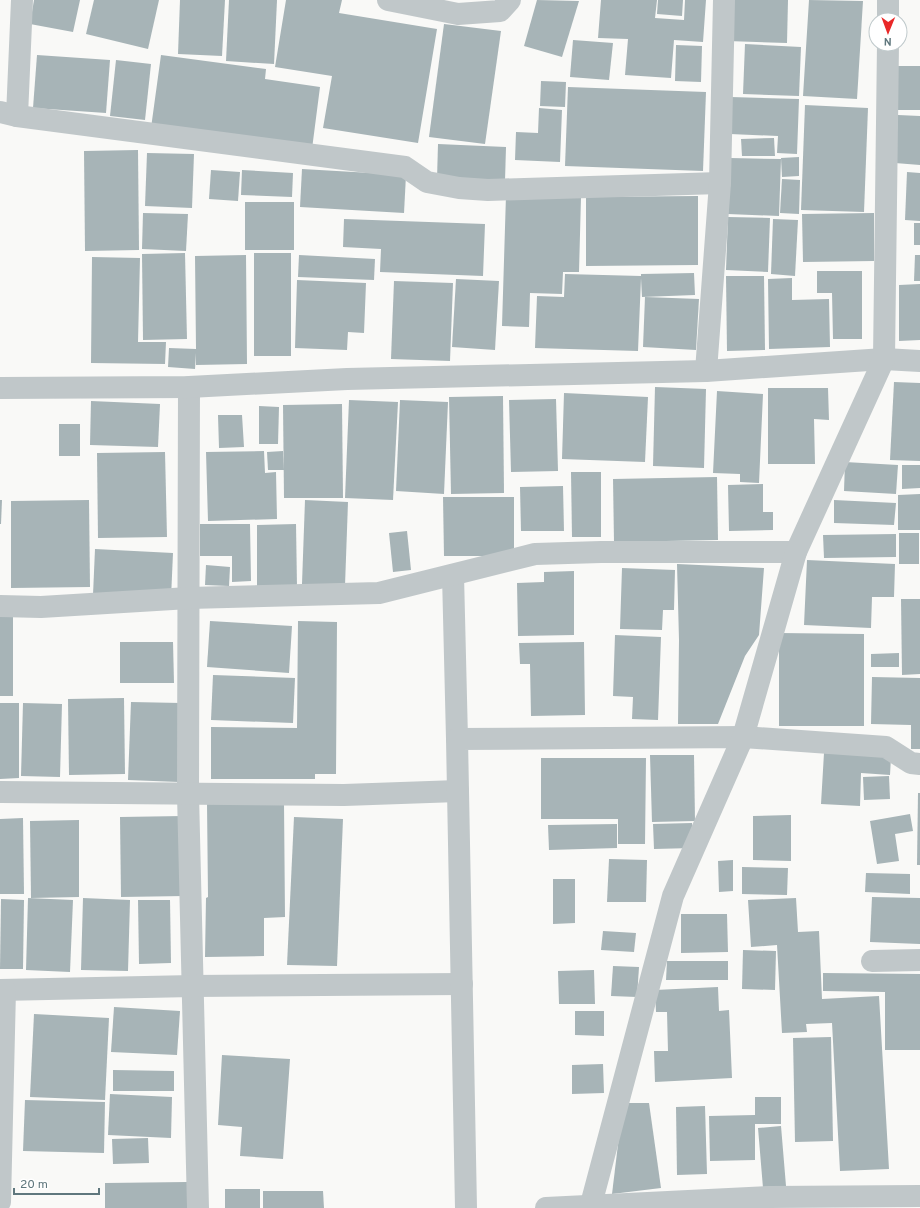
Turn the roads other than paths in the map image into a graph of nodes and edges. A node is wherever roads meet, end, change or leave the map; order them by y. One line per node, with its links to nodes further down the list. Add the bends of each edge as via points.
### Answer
1 (22, 0): 8 (street)
2 (388, 0): 3 (street, via 458,14 500,11)
3 (510, 0)
4 (724, 0): 9 (street)
5 (888, 0): 6 (street)
6 (888, 12)
7 (888, 52): 10 (street)
8 (8, 114): 9 (street, via 405,167 427,182 459,188 488,190)
9 (720, 183): 12 (street)
10 (884, 359): 11 (street); 12 (street); 15 (street)
11 (920, 361)
12 (706, 371): 13 (street, via 347,379)
13 (188, 387): 14 (street); 17 (street)
14 (0, 388)
15 (796, 552): 16 (street, via 535,554); 19 (street)
16 (453, 575): 17 (street, via 379,593); 20 (street)
17 (189, 598): 18 (street, via 41,607); 24 (street)
18 (0, 606)
19 (743, 737): 20 (street); 21 (street, via 886,747 911,763); 32 (street, via 673,896)
20 (457, 739): 22 (street)
21 (920, 764)
22 (458, 791): 24 (street, via 344,795); 27 (street)
23 (0, 792): 24 (street)
24 (188, 794): 28 (street)
25 (920, 960): 26 (street)
26 (872, 961)
27 (462, 984): 28 (street); 34 (street)
28 (193, 986): 29 (street); 33 (street)
29 (3, 990): 31 (street)
30 (920, 1196): 32 (street, via 769,1198)
31 (0, 1202)
32 (590, 1207): 35 (street)
33 (198, 1208)
34 (466, 1208)
35 (546, 1208)

